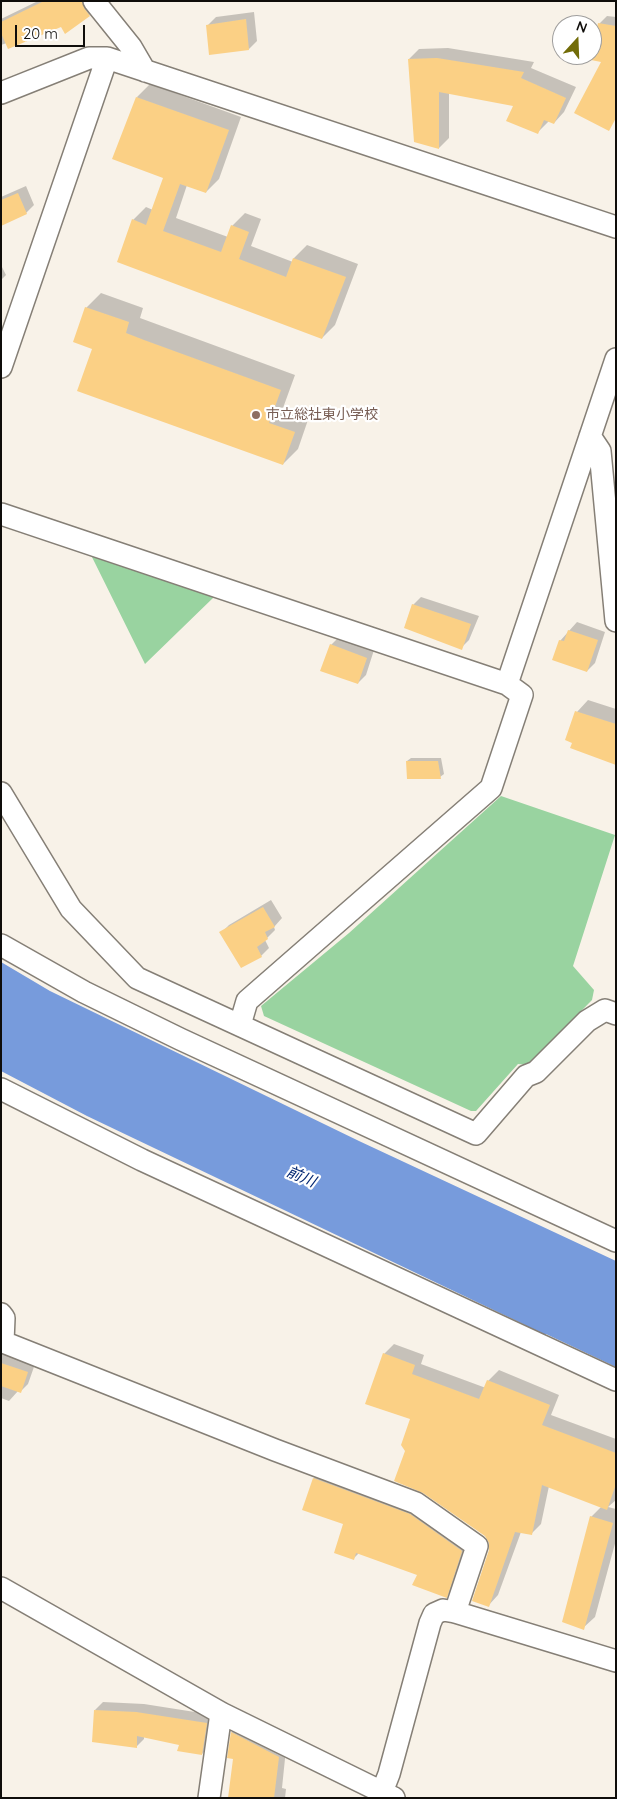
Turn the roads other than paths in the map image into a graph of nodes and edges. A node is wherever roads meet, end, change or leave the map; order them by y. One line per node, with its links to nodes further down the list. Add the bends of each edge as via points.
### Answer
1 (94, 1): 3 (street, via 131,47)
2 (107, 58): 3 (street); 4 (street, via 89,58); 7 (street)
3 (145, 71): 5 (street)
4 (1, 93)
5 (616, 227)
6 (616, 359): 8 (street)
7 (1, 367)
8 (590, 436): 10 (street, via 600,451); 11 (street)
9 (1, 514): 11 (street)
10 (616, 621)
11 (507, 684): 15 (street, via 522,695 491,788 247,1001)
12 (1, 793): 15 (street, via 71,909 137,978)
13 (1, 944): 17 (street, via 84,992 180,1039)
14 (616, 1014): 15 (street, via 605,1010 587,1020 536,1072 526,1076 476,1134)
15 (240, 1025)
16 (1, 1089): 19 (street, via 151,1164)
17 (616, 1241)
18 (1, 1314): 21 (street, via 4,1318 3,1342 416,1503 477,1546)
19 (616, 1380)
20 (1, 1588): 23 (street)
21 (455, 1612): 22 (street); 24 (street, via 443,1610 434,1614 430,1623 389,1774)
22 (616, 1661)
23 (221, 1713): 24 (street); 25 (street)
24 (388, 1795)
25 (209, 1798)

